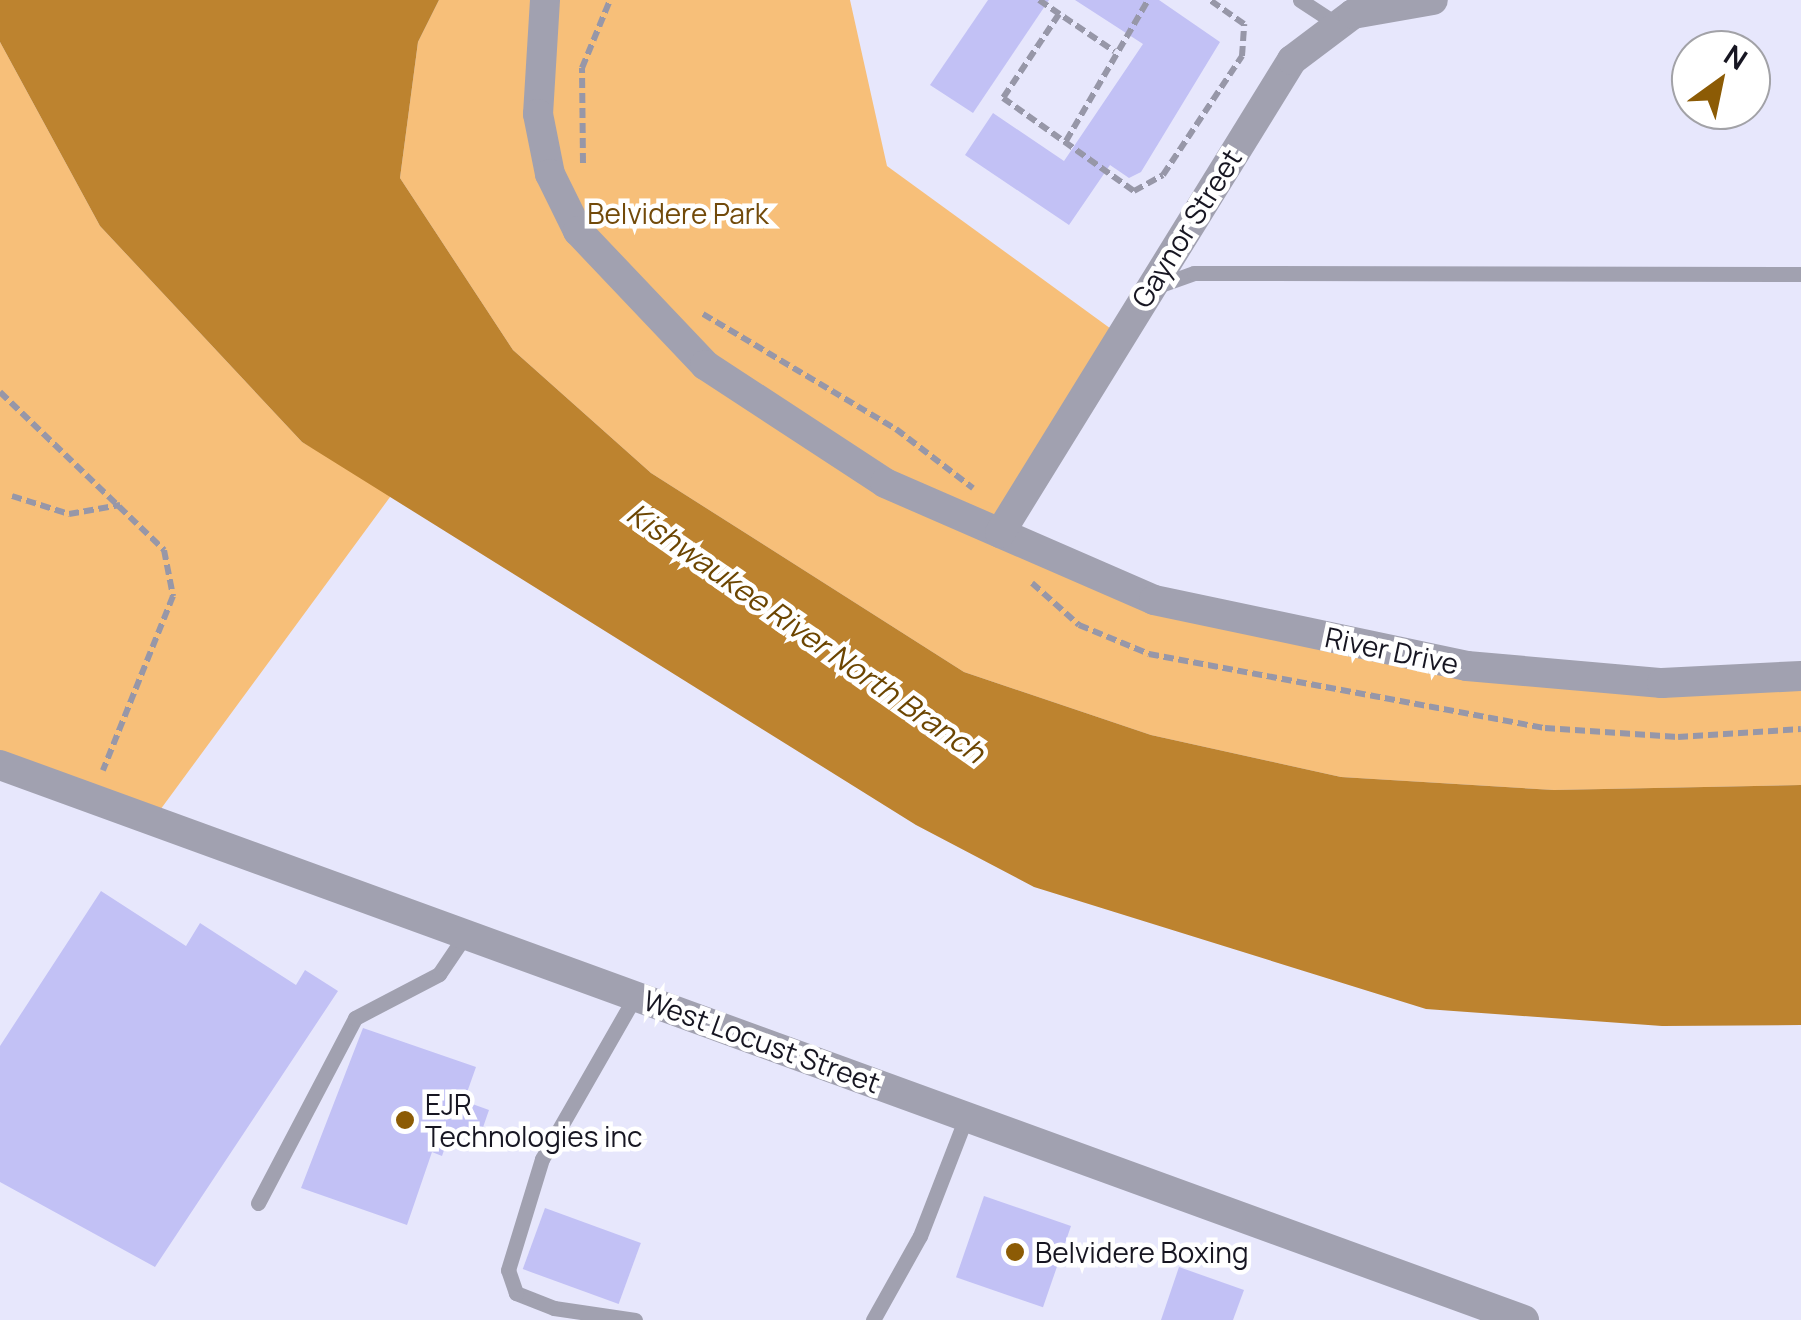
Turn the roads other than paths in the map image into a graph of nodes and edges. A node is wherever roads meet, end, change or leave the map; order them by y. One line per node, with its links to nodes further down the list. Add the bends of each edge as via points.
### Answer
1 (545, 0): 7 (street, River Drive, via 542,144 562,203 597,258 705,365 770,411 886,483)
2 (1300, 0): 4 (lane)
3 (1433, 0): 4 (street, Gaynor Street)
4 (1335, 24): 6 (street, Gaynor Street, via 1292,60)
5 (1801, 274): 6 (lane, via 1194,273)
6 (1146, 290): 7 (street, Gaynor Street)
7 (1000, 533): 8 (street, River Drive, via 1154,600 1467,666 1662,684)
8 (1801, 676)
9 (0, 764): 10 (street, West Locust Street)
10 (466, 934): 11 (street, West Locust Street); 13 (lane, via 439,974 355,1018)
11 (636, 996): 12 (street, West Locust Street); 14 (lane, via 542,1159 508,1270 516,1293 554,1308)
12 (967, 1115): 15 (lane, via 920,1236); 16 (street, West Locust Street)
13 (258, 1203)
14 (636, 1320)
15 (873, 1320)
16 (1524, 1320)

